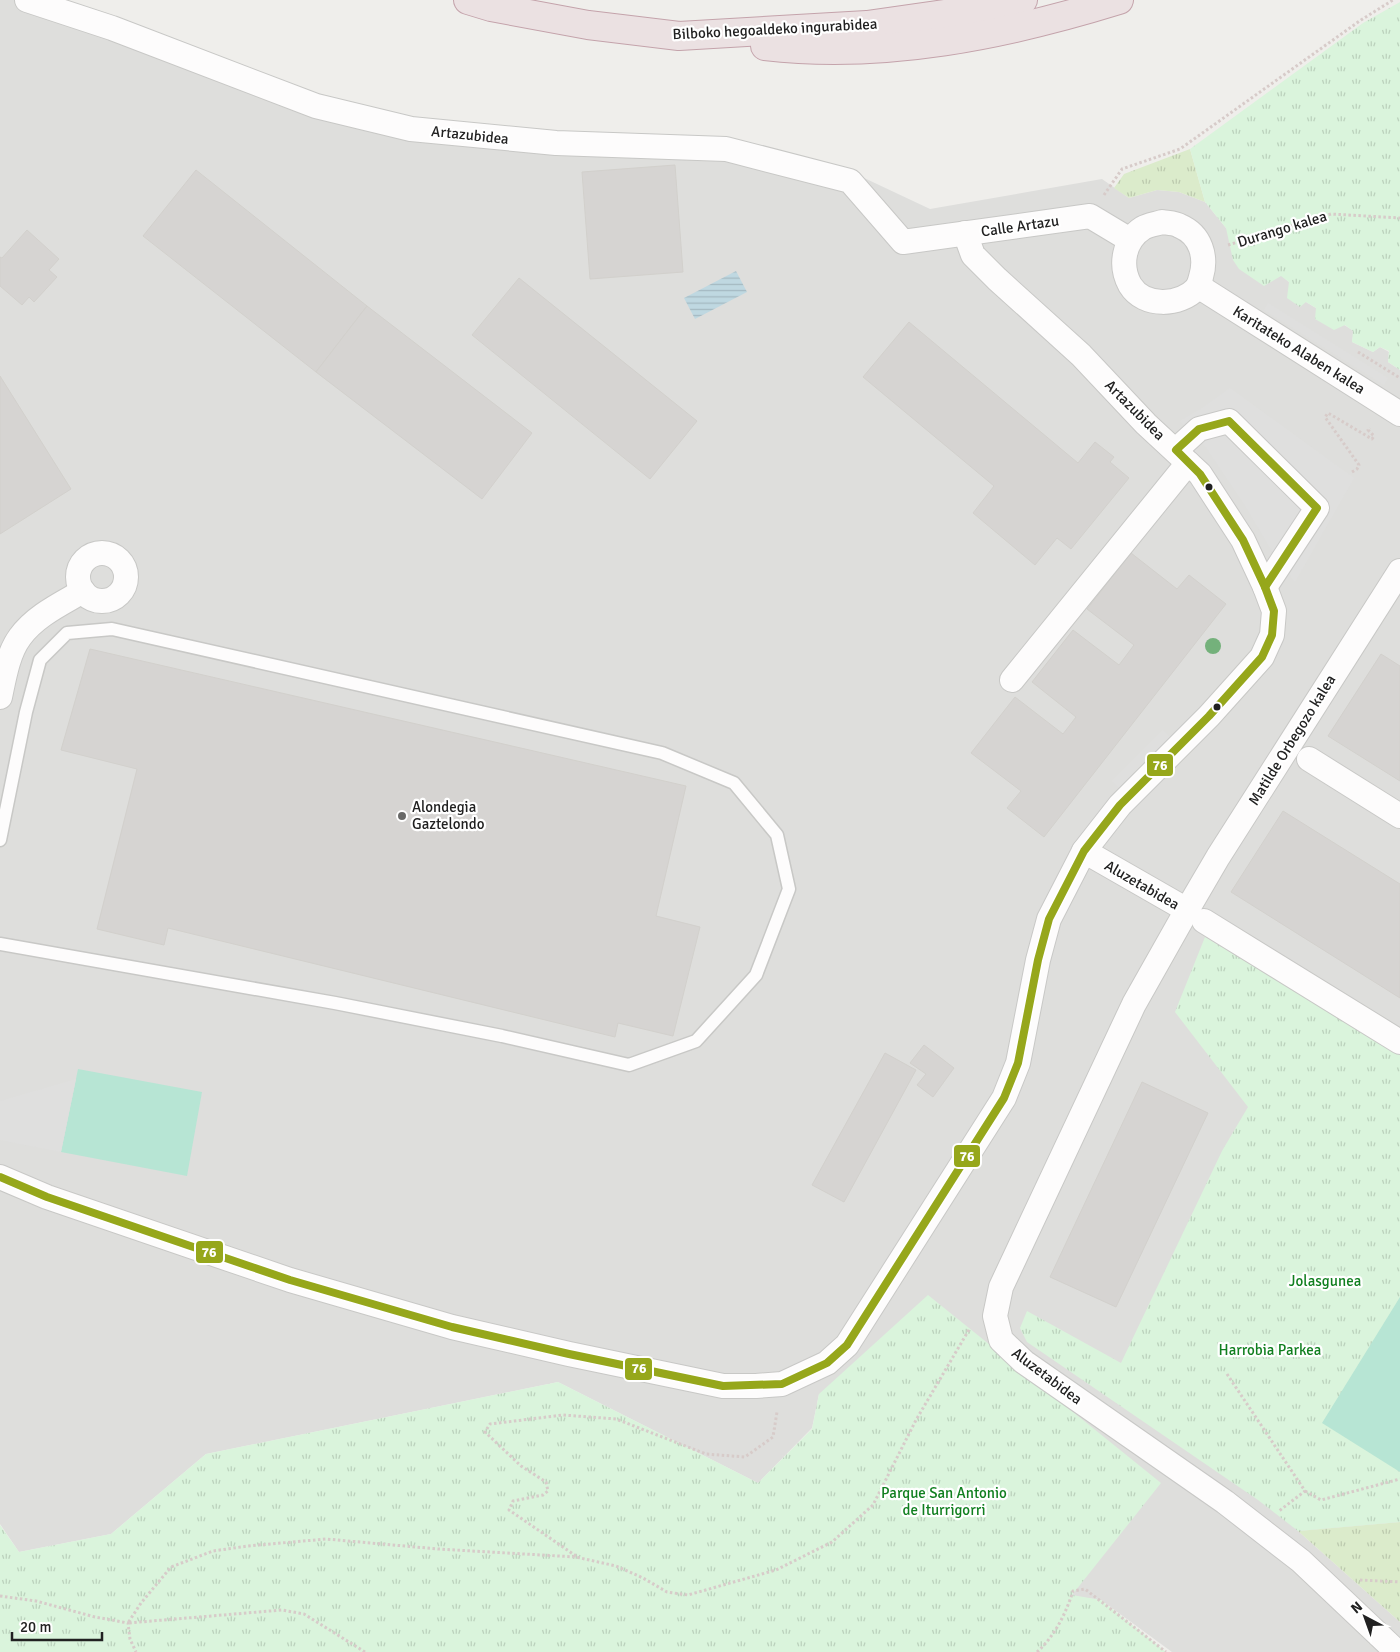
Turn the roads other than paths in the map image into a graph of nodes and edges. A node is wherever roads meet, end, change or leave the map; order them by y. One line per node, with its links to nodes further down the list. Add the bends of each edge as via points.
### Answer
1 (27, 0): 8 (street, Artazubidea, via 112,28 316,106 411,129 556,143 726,149 850,181)
2 (468, 0): 5 (highway, Bilboko hegoaldeko ingurabidea, via 588,25)
3 (1023, 0): 5 (highway, Bilboko hegoaldeko ingurabidea, via 867,25)
4 (1119, 0): 5 (highway, via 1000,32 867,50 790,49)
5 (679, 36)
6 (965, 233): 7 (street, Calle Artazu, via 1090,216); 8 (street, Calle Artazu); 11 (street, Artazubidea, via 973,255)
7 (1130, 240): 9 (street, via 1124,255 1125,272 1131,287 1144,298 1160,303 1176,301); 9 (street, via 1144,227 1162,222 1180,225 1195,236 1203,253 1204,266)
8 (903, 242)
9 (1198, 286): 10 (street, Karitateko Alaben kalea)
10 (1394, 410)
11 (1182, 457): 13 (street, Artazubidea, via 1200,474 1219,502 1243,540); 13 (street, Artazubidea, via 1199,430 1229,421 1317,508); 15 (street, Artazubidea)
12 (1400, 572): 21 (street, Matilde Orbegozo kalea, via 1218,857)
13 (1265, 588): 20 (street, Artazubidea, via 1274,611 1272,635 1262,657 1209,716 1120,805)
14 (83, 591): 16 (street, via 52,609 19,638 11,653)
15 (1012, 680)
16 (0, 697)
17 (1309, 759): 18 (street, Matilde Orbegozo kalea)
18 (1400, 816)
19 (0, 840): 22 (lane, via 40,660 67,634 112,629 662,753 734,783 778,836 789,888 756,975 696,1041 629,1064 335,1003)
20 (1084, 851): 21 (street, Aluzetabidea); 24 (street, via 1049,919 1018,1063 1004,1098 847,1345 826,1363 782,1384 723,1386 452,1327 290,1280 48,1197)
21 (1196, 915): 23 (street); 25 (street, Aluzetabidea, via 1134,1004 1001,1286 995,1316 1001,1340 1024,1362 1225,1502 1302,1561)
22 (0, 944)
23 (1400, 1042)
24 (0, 1177)
25 (1397, 1652)

